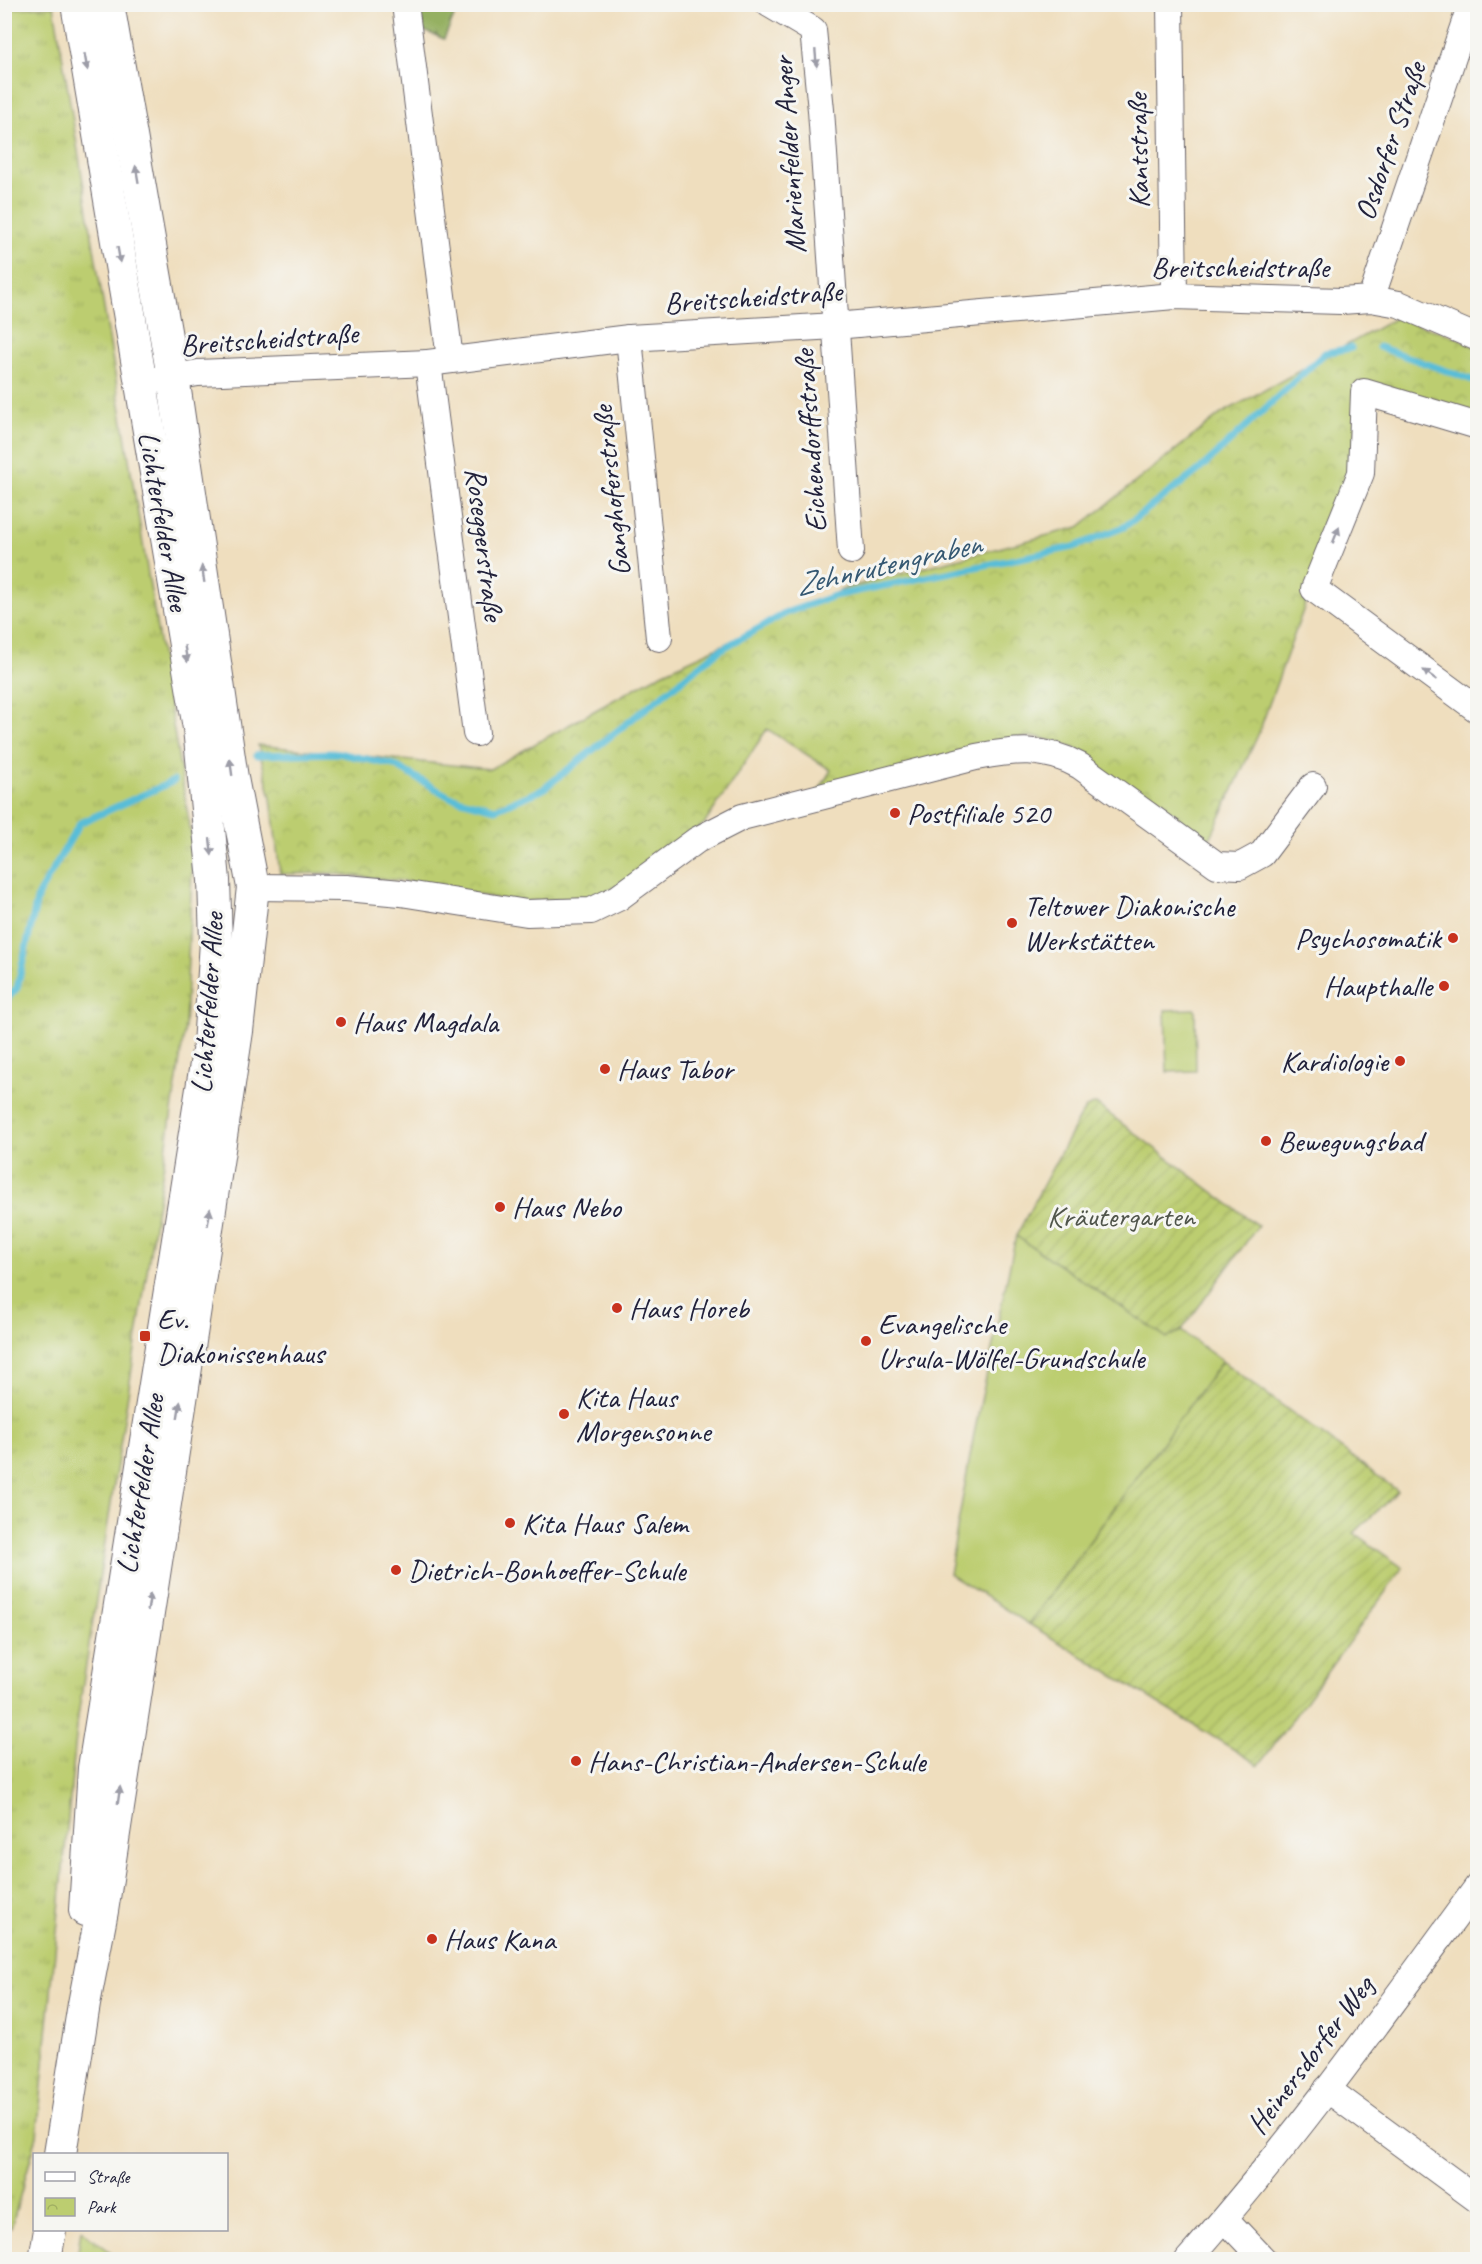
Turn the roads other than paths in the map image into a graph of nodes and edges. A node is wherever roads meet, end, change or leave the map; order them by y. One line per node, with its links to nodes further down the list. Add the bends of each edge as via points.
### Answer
1 (77, 4): 14 (main road, Lichterfelder Allee, one-way to 14)
2 (108, 4): 13 (main road, Lichterfelder Allee, one-way to 2)
3 (405, 4): 12 (street, Roseggerstraße)
4 (769, 4): 9 (street, Marienfelder Anger, one-way to 9, via 813,30)
5 (1170, 4): 7 (street, Kantstraße)
6 (1471, 4): 8 (street, Osdorfer Straße)
7 (1174, 296): 8 (street, Breitscheidstraße); 9 (street, Breitscheidstraße)
8 (1371, 299): 11 (street, Breitscheidstraße, via 1399,304)
9 (834, 326): 10 (street, Breitscheidstraße); 16 (street, Eichendorffstraße)
10 (629, 338): 12 (street, Breitscheidstraße); 17 (street, Ganghoferstraße)
11 (1478, 338)
12 (439, 361): 13 (street, Breitscheidstraße); 19 (street, Roseggerstraße)
13 (173, 377): 14 (street, Breitscheidstraße); 21 (main road, Lichterfelder Allee, one-way to 13, via 232,778)
14 (140, 383): 23 (main road, Lichterfelder Allee, one-way to 23, via 199,729 216,942 209,1045 94,1767 86,1882)
15 (1478, 426): 18 (street, one-way to 15, via 1314,589 1361,473 1364,392)
16 (851, 551)
17 (658, 638)
18 (1478, 710)
19 (476, 733)
20 (1313, 786): 21 (street, Lichterfelder Allee, via 1262,854 1240,866 1217,865 1061,755 1032,751 976,757 742,817 697,840 618,898 591,911 527,913 401,893)
21 (253, 887): 23 (main road, Lichterfelder Allee, one-way to 21, via 102,1911 230,1077)
22 (1473, 1902): 24 (street, Heinersdorfer Weg)
23 (84, 2004): 25 (main road, Lichterfelder Allee)
24 (1327, 2089): 26 (street); 27 (street, Heinersdorfer Weg)
25 (60, 2153)
26 (1478, 2200)
27 (1224, 2219): 30 (street, Heinersdorfer Weg); 31 (street)
28 (50, 2231): 29 (main road)
29 (45, 2259)
30 (1188, 2259)
31 (1264, 2259)

